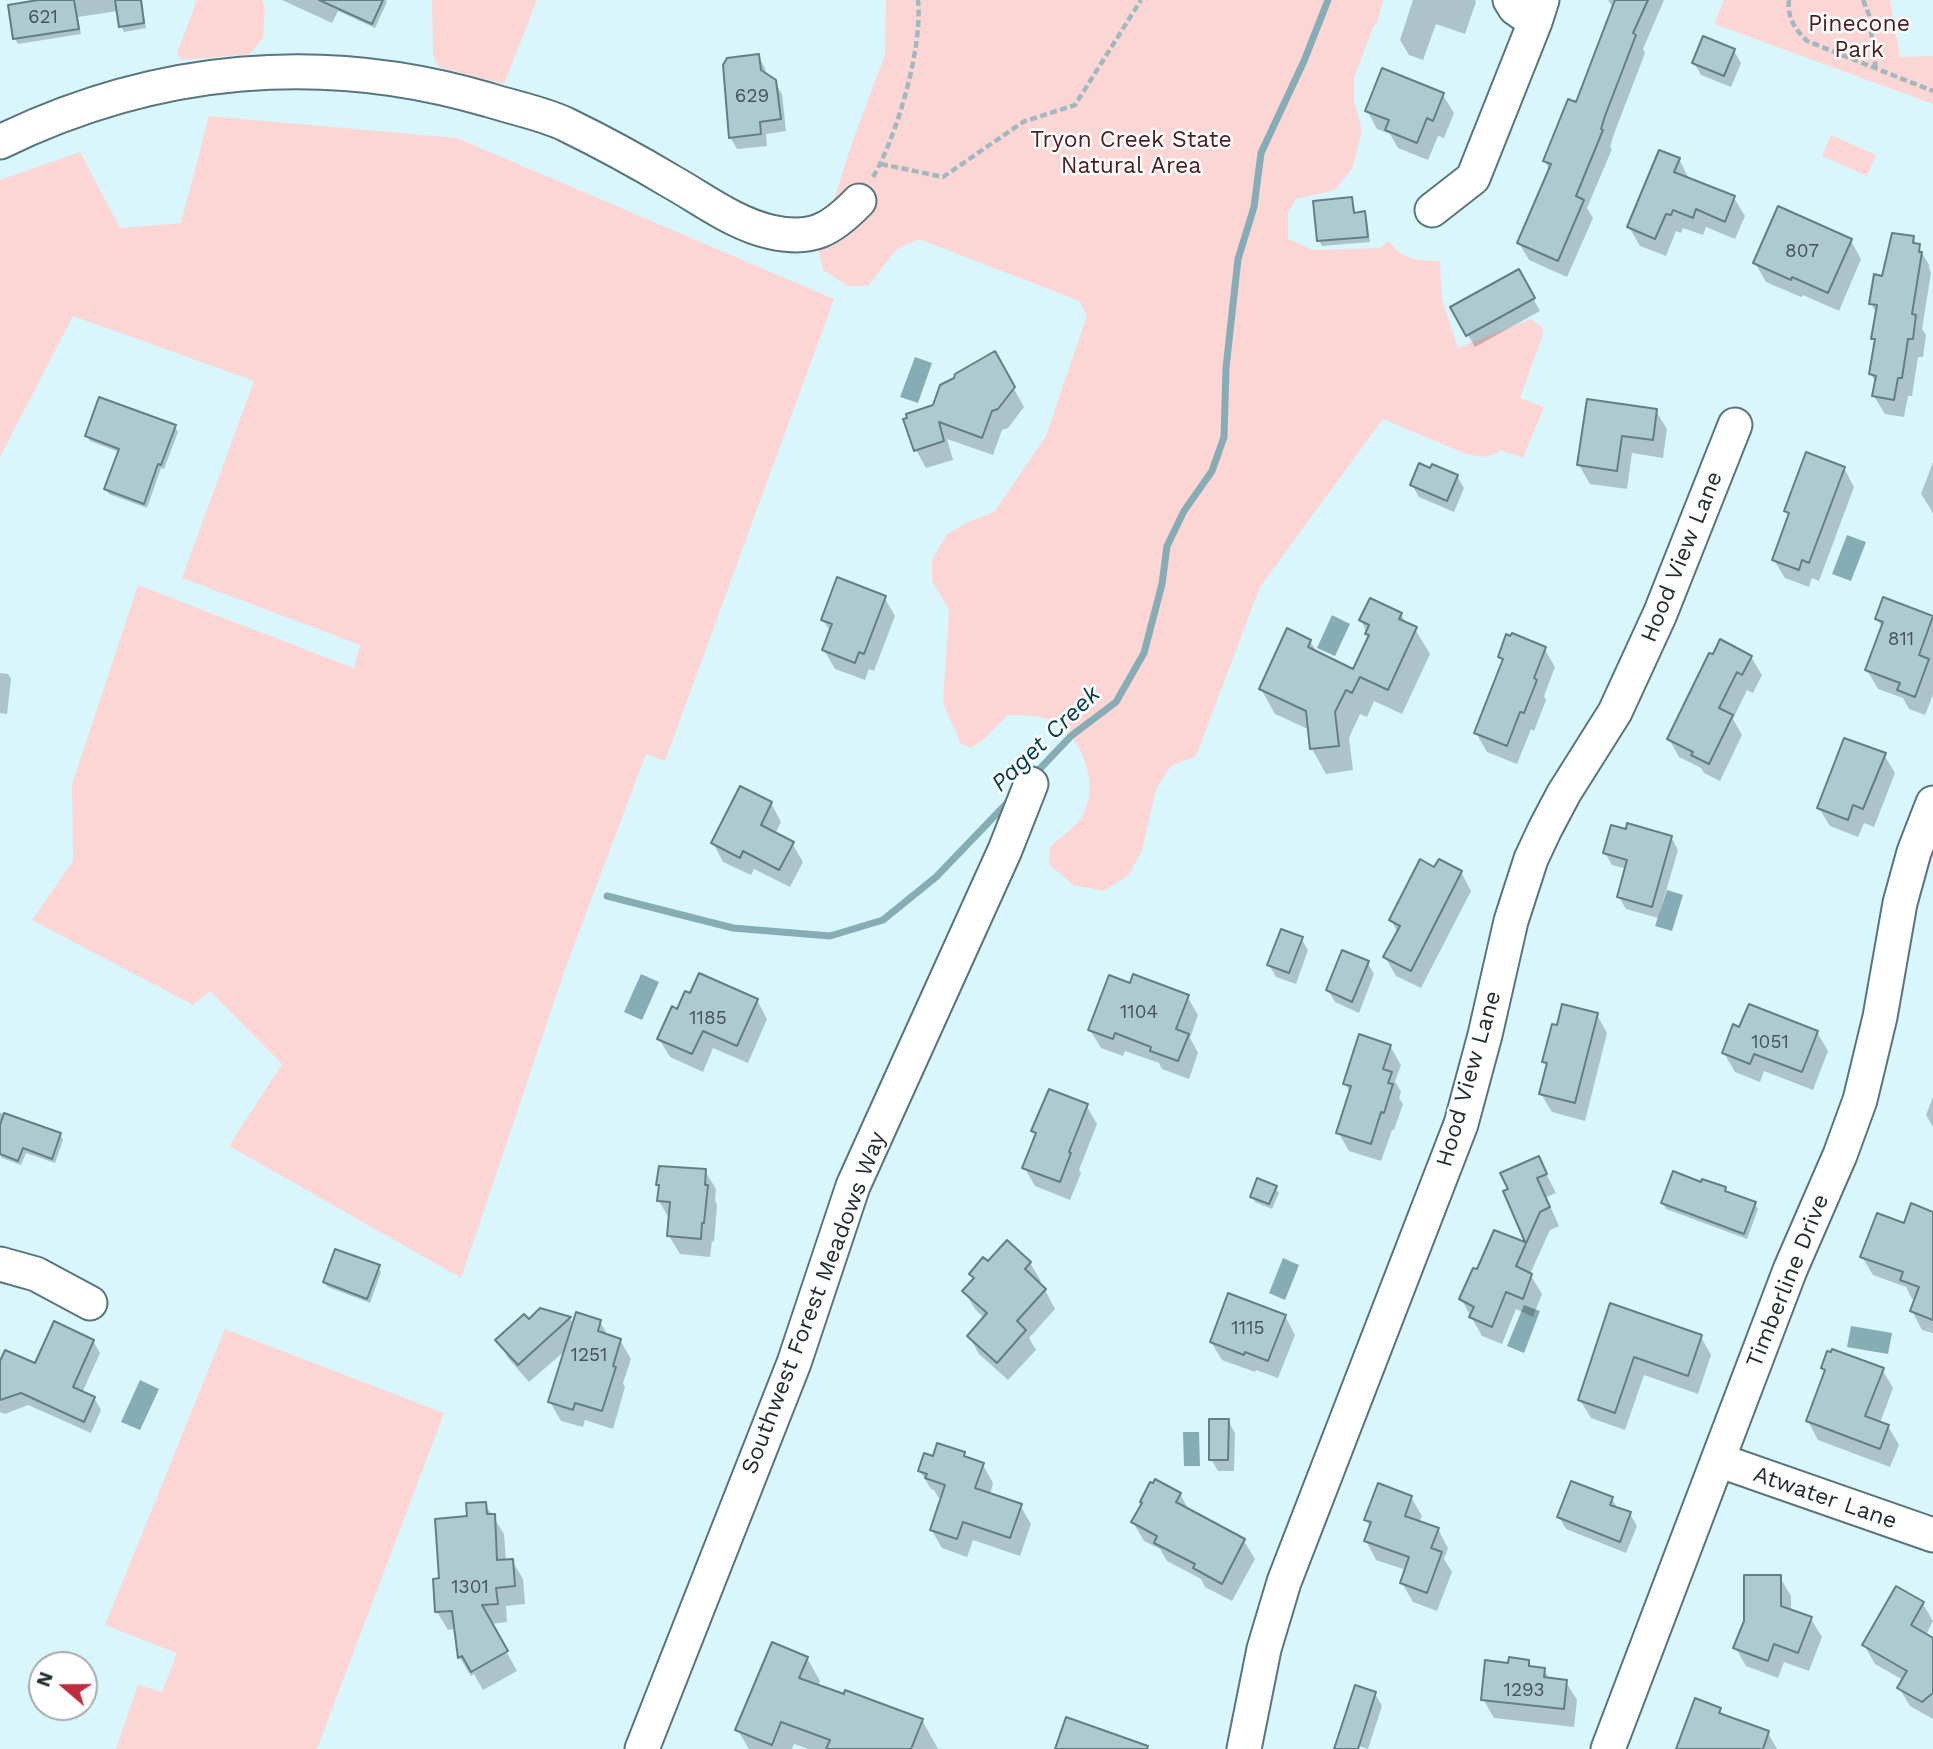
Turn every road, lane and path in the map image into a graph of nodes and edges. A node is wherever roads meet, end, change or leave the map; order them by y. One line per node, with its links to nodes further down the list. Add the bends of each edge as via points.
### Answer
1 (918, 0): 10 (path, via 911,72)
2 (1141, 0): 10 (path, via 1075,105 1023,122 943,177)
3 (1510, 0): 6 (street, via 1515,8)
4 (1789, 0): 7 (path, via 1793,25 1807,41)
5 (1863, 0): 7 (path)
6 (1538, 11): 12 (street, via 1474,178)
7 (1876, 70): 8 (path)
8 (1933, 91)
9 (0, 142): 11 (street, via 96,103 162,85 289,71 358,73 451,89 556,120 619,150 745,225 771,232 818,233)
10 (881, 164): 11 (path)
11 (859, 201)
12 (1432, 210)
13 (1735, 425): 21 (street, Hood View Lane, via 1660,614 1620,699 1531,859 1511,921 1461,1124 1284,1582 1264,1649)
14 (1031, 784): 20 (street, Southwest Forest Meadows Way, via 853,1185 790,1374)
15 (1933, 803): 18 (street, Timberline Drive, via 1900,903 1860,1100)
16 (0, 1265): 17 (street, via 36,1274)
17 (90, 1303)
18 (1718, 1460): 19 (street, Atwater Lane); 22 (street, Timberline Drive)
19 (1933, 1535)
20 (642, 1749)
21 (1244, 1749)
22 (1608, 1749)

